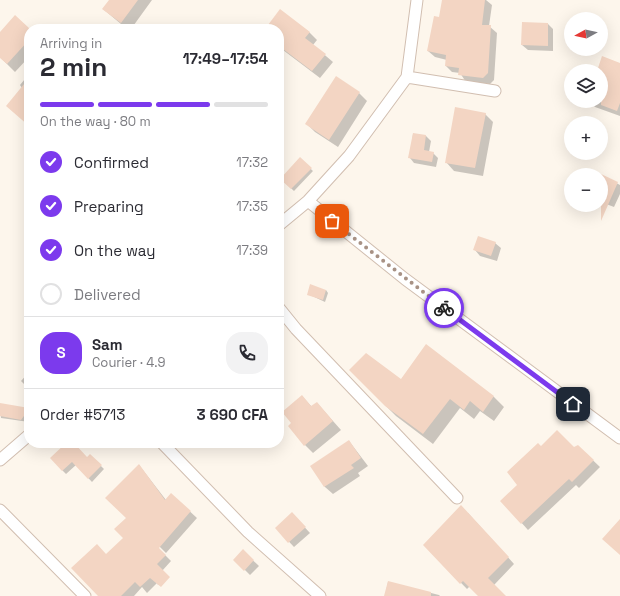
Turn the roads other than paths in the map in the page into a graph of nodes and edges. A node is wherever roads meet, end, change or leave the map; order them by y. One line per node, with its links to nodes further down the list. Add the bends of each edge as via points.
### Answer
1 (417, 0): 2 (street)
2 (407, 77): 3 (street); 4 (street, via 349,156)
3 (495, 91)
4 (308, 201): 5 (street); 7 (street, via 405,279)
5 (284, 221)
6 (284, 314): 11 (street)
7 (620, 438)
8 (24, 439): 10 (street)
9 (167, 448): 14 (street, via 248,532)
10 (0, 460)
11 (457, 498)
12 (0, 510): 13 (street)
13 (85, 596)
14 (320, 596)

